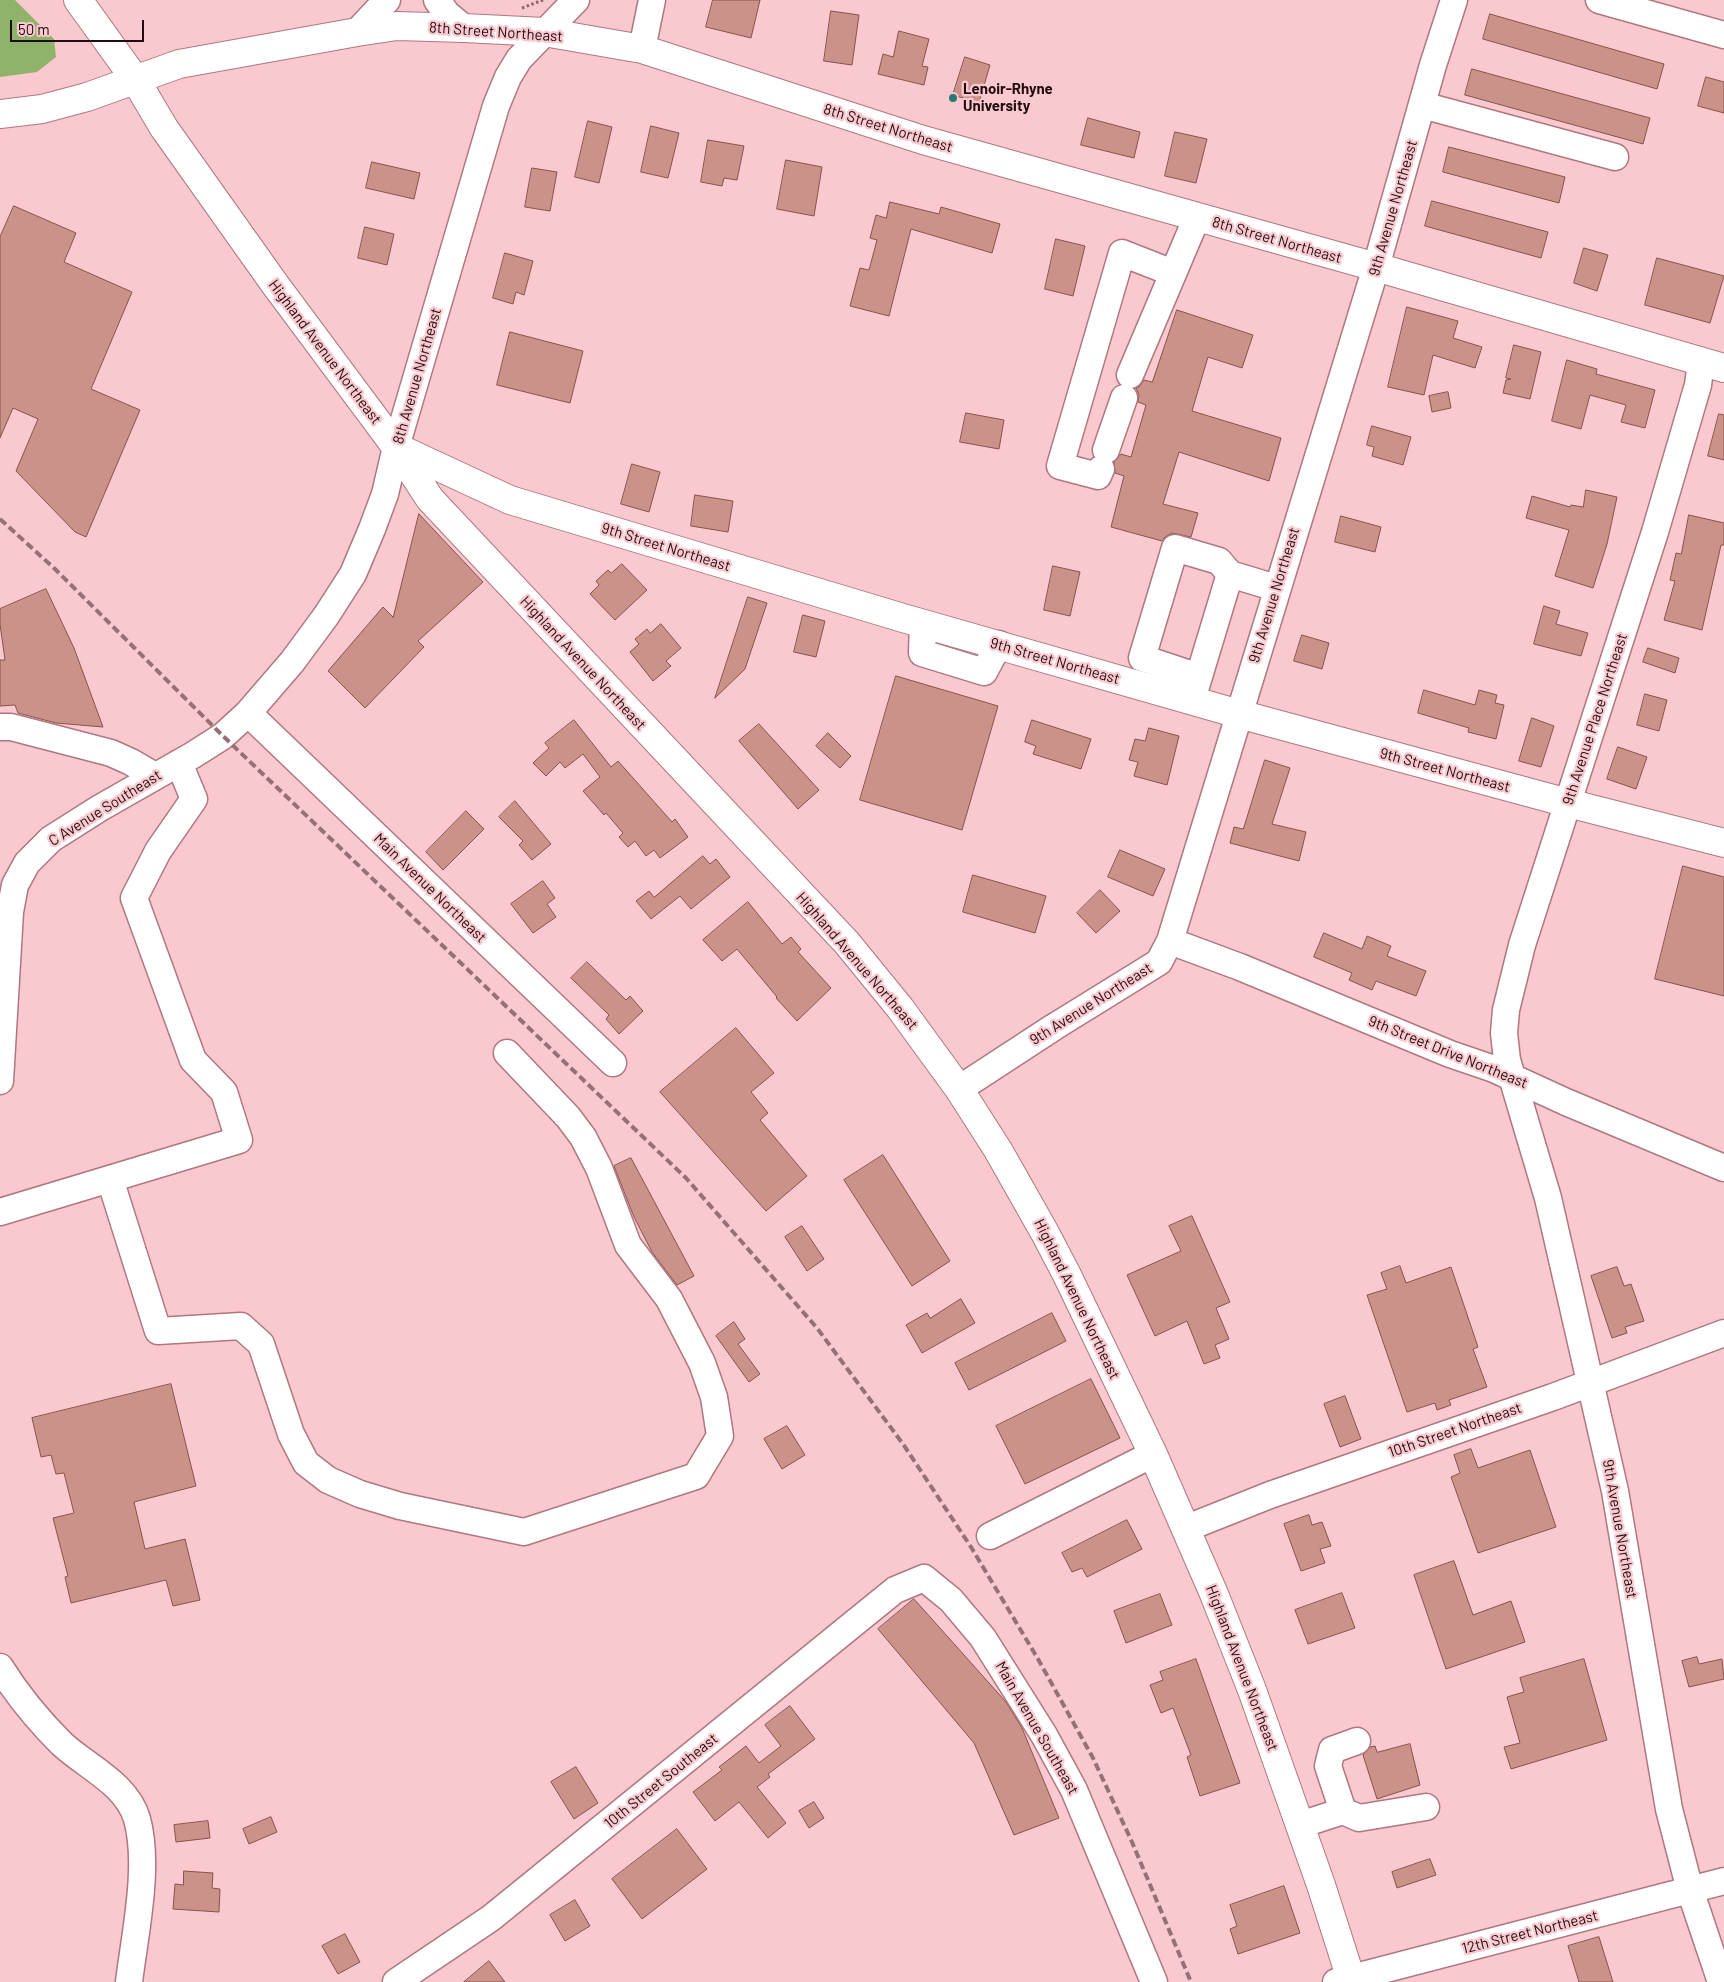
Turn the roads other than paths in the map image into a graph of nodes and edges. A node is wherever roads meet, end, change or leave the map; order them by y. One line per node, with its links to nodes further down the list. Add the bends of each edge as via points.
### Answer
1 (78, 0): 13 (main road)
2 (387, 0): 9 (street)
3 (437, 0): 8 (street, via 447,14)
4 (576, 0): 10 (street, 8th Avenue Northeast)
5 (652, 0): 12 (street)
6 (1454, 0): 14 (street, 9th Avenue Northeast)
7 (1599, 0): 11 (street)
8 (464, 28): 9 (main road, 8th Street Northeast, via 397,26); 10 (main road, 8th Street Northeast)
9 (357, 32): 13 (main road, 8th Street Northeast, via 180,64)
10 (544, 32): 12 (main road, 8th Street Northeast); 21 (street, 8th Avenue Northeast, via 519,59 496,106)
11 (1724, 35)
12 (642, 49): 17 (main road, 8th Street Northeast, via 923,140)
13 (135, 79): 15 (main road, 8th Street Northeast, via 42,109); 21 (main road, Highland Avenue Northeast, via 198,176)
14 (1422, 105): 16 (street); 18 (street, 9th Avenue Northeast)
15 (0, 114)
16 (1615, 157)
17 (1197, 217): 18 (main road, 8th Street Northeast); 19 (street)
18 (1376, 267): 20 (main road, 8th Street Northeast); 23 (street, 9th Avenue Northeast)
19 (1173, 274): 19 (street, via 1127,387 1098,476 1060,466 1122,253)
20 (1713, 365): 31 (street, 9th Avenue Place Northeast, via 1698,385 1655,532)
21 (396, 447): 24 (main road, 9th Street Northeast, via 510,500 924,624); 25 (street, 8th Avenue Northeast, via 385,494 353,574 292,662); 39 (main road, Highland Avenue Northeast, via 430,499 846,943 900,1008)
22 (1230, 574): 23 (street); 24 (street); 24 (street, via 1219,562 1175,548 1142,658)
23 (1276, 588): 26 (street, 9th Avenue Northeast)
24 (1195, 689): 26 (main road, 9th Street Northeast)
25 (248, 713): 28 (street, 8th Avenue Northeast); 36 (street, Main Avenue Northeast)
26 (1239, 714): 31 (main road, 9th Street Northeast); 33 (street, 9th Avenue Northeast)
27 (0, 727): 30 (street, via 11,727 111,754)
28 (223, 736): 29 (street, C Avenue Southeast)
29 (179, 763): 30 (street, C Avenue Southeast); 41 (street, via 194,798 158,851 134,898 193,1060 224,1092 239,1140)
30 (155, 776): 34 (street, C Avenue Southeast, via 50,839 28,864 15,886)
31 (1568, 803): 32 (main road, 9th Street Northeast); 37 (street, 9th Avenue Place Northeast, via 1522,945 1507,1003 1504,1033)
32 (1724, 842)
33 (1170, 941): 37 (street, 9th Street Drive Northeast); 39 (street, 9th Avenue Northeast, via 1159,962)
34 (3, 980): 38 (street, C Avenue Southeast)
35 (507, 1053): 41 (street, via 583,1137 599,1168 628,1245 669,1299 702,1363 714,1397 720,1436 696,1476 524,1532 400,1506 328,1480 306,1462 291,1434 261,1344 240,1326 158,1331)
36 (613, 1063)
37 (1512, 1077): 40 (street, 9th Street Drive Northeast); 44 (street, 9th Avenue Northeast, via 1548,1198)
38 (0, 1082)
39 (959, 1089): 45 (main road, Highland Avenue Northeast, via 1045,1233)
40 (1724, 1168)
41 (110, 1179): 42 (street)
42 (0, 1212)
43 (1724, 1334): 44 (street, 10th Street Northeast)
44 (1590, 1382): 46 (street, 10th Street Northeast, via 1270,1495); 55 (street, 9th Avenue Northeast, via 1615,1490 1669,1809)
45 (1153, 1454): 46 (main road, Highland Avenue Northeast); 47 (street)
46 (1187, 1528): 53 (main road, Highland Avenue Northeast, via 1252,1690)
47 (990, 1536)
48 (924, 1578): 58 (street, 10th Street Southeast, via 895,1590 499,1912); 59 (street, Main Avenue Southeast, via 951,1600 983,1638 1044,1735 1074,1790)
49 (0, 1667): 57 (street, via 35,1717 64,1746 116,1787 136,1817 142,1843 142,1869)
50 (1357, 1741): 52 (street, via 1332,1750 1328,1766)
51 (1426, 1807): 52 (street, via 1359,1818)
52 (1343, 1811): 53 (street)
53 (1300, 1826): 56 (main road, Highland Avenue Northeast)
54 (1724, 1881): 55 (street, 12th Street Northeast)
55 (1690, 1890): 56 (street, 12th Street Northeast); 60 (street, 9th Avenue Northeast)
56 (1347, 1981)
57 (129, 1982)
58 (396, 1982)
59 (1154, 1982)
60 (1721, 1982)

